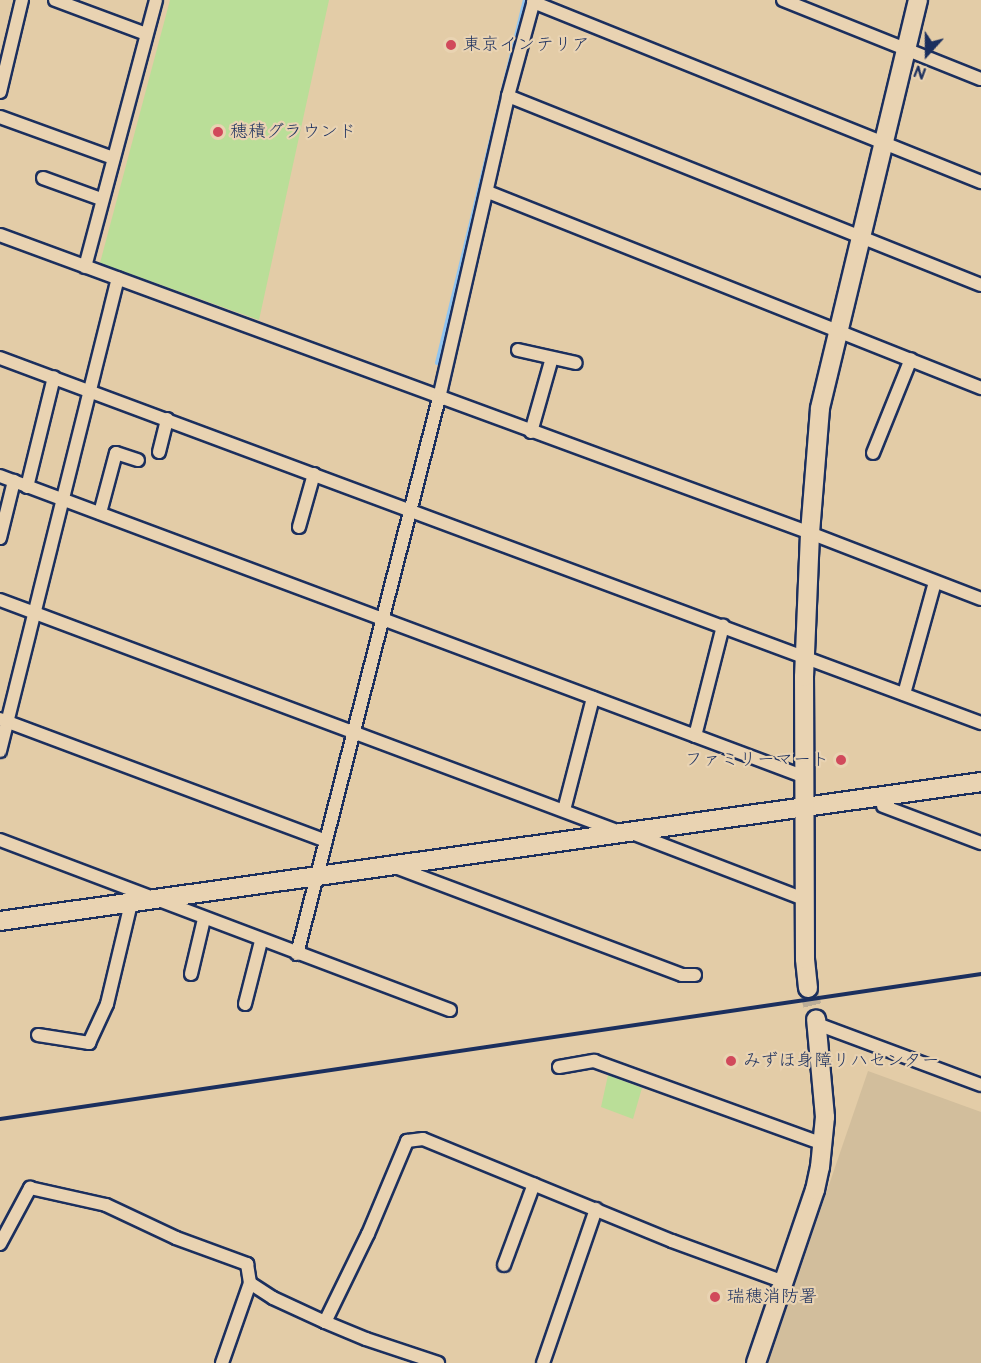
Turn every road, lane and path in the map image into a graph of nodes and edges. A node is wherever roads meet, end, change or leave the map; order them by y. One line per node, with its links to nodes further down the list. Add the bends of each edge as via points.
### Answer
1 (22, 0): 10 (street)
2 (55, 0): 7 (street)
3 (156, 0): 7 (street)
4 (783, 0): 8 (street)
5 (918, 0): 8 (street)
6 (534, 1): 11 (street); 13 (street)
7 (146, 34): 14 (street)
8 (907, 50): 9 (street); 13 (street)
9 (981, 80)
10 (0, 92)
11 (508, 96): 17 (street); 20 (street)
12 (0, 117): 14 (street)
13 (884, 143): 16 (street); 20 (street)
14 (113, 158): 18 (street)
15 (43, 178): 18 (street)
16 (981, 182)
17 (488, 192): 24 (street); 33 (street)
18 (101, 200): 21 (street)
19 (0, 235): 21 (street)
20 (860, 237): 23 (street); 24 (street)
21 (85, 267): 22 (street)
22 (118, 279): 32 (street); 33 (street)
23 (981, 285)
24 (836, 330): 28 (street); 47 (street, via 820,408)
25 (518, 350): 27 (street)
26 (0, 358): 30 (street)
27 (552, 358): 29 (street); 35 (street)
28 (910, 359): 31 (street); 37 (street)
29 (576, 363)
30 (54, 377): 32 (street); 42 (street)
31 (981, 388)
32 (91, 391): 34 (street); 43 (street)
33 (439, 398): 35 (street); 44 (street)
34 (167, 419): 36 (street); 39 (street)
35 (531, 432): 47 (street)
36 (159, 452)
37 (873, 453)
38 (138, 460): 45 (street, via 116,453)
39 (314, 474): 44 (street); 46 (street)
40 (0, 476): 41 (street)
41 (14, 481): 42 (street); 48 (street)
42 (27, 487): 43 (street)
43 (62, 499): 45 (street); 52 (street)
44 (410, 510): 53 (street); 54 (street)
45 (100, 513): 53 (street)
46 (299, 527)
47 (810, 533): 49 (street); 55 (street)
48 (0, 538)
49 (935, 582): 50 (street); 56 (street)
50 (981, 599)
51 (0, 600): 52 (street)
52 (34, 612): 58 (street); 60 (street)
53 (384, 620): 57 (street); 60 (street)
54 (723, 626): 55 (street); 61 (street)
55 (805, 657): 56 (street); 63 (street)
56 (904, 694): 59 (street)
57 (592, 698): 61 (street); 67 (street)
58 (4, 720): 62 (street); 70 (street)
59 (981, 723)
60 (355, 731): 67 (street); 70 (street)
61 (695, 736): 63 (street)
62 (0, 751)
63 (805, 777): 66 (street)
64 (981, 782): 66 (street)
65 (883, 806): 71 (street)
66 (805, 807): 68 (street); 75 (street)
67 (564, 810): 68 (street)
68 (627, 833): 72 (street); 75 (street)
69 (0, 840): 74 (street)
70 (326, 841): 73 (street)
71 (981, 843)
72 (393, 867): 73 (street); 82 (street, via 682,975)
73 (317, 878): 74 (street); 80 (street)
74 (153, 899): 76 (street); 77 (street)
75 (804, 899): 83 (street)
76 (131, 903): 78 (street); 87 (street, via 107,1004 89,1043)
77 (204, 919): 79 (street); 81 (street)
78 (0, 921)
79 (261, 941): 80 (street); 84 (street)
80 (297, 954): 85 (street)
81 (190, 974)
82 (695, 975)
83 (808, 988)
84 (245, 1004)
85 (450, 1010)
86 (817, 1022): 89 (street); 90 (street, via 824,1096)
87 (38, 1035)
88 (559, 1067): 90 (street, via 594,1061)
89 (981, 1085)
90 (823, 1144): 96 (street, via 815,1190)
91 (534, 1184): 92 (street); 94 (street); 97 (street, via 423,1139 407,1141)
92 (596, 1209): 96 (street); 100 (street)
93 (0, 1244): 95 (street, via 30,1188 106,1205 176,1238 247,1264)
94 (504, 1265)
95 (250, 1282): 97 (street, via 273,1298); 98 (street)
96 (784, 1282): 101 (street)
97 (325, 1322): 99 (street)
98 (222, 1363)
99 (438, 1363)
100 (543, 1363)
101 (756, 1363)

